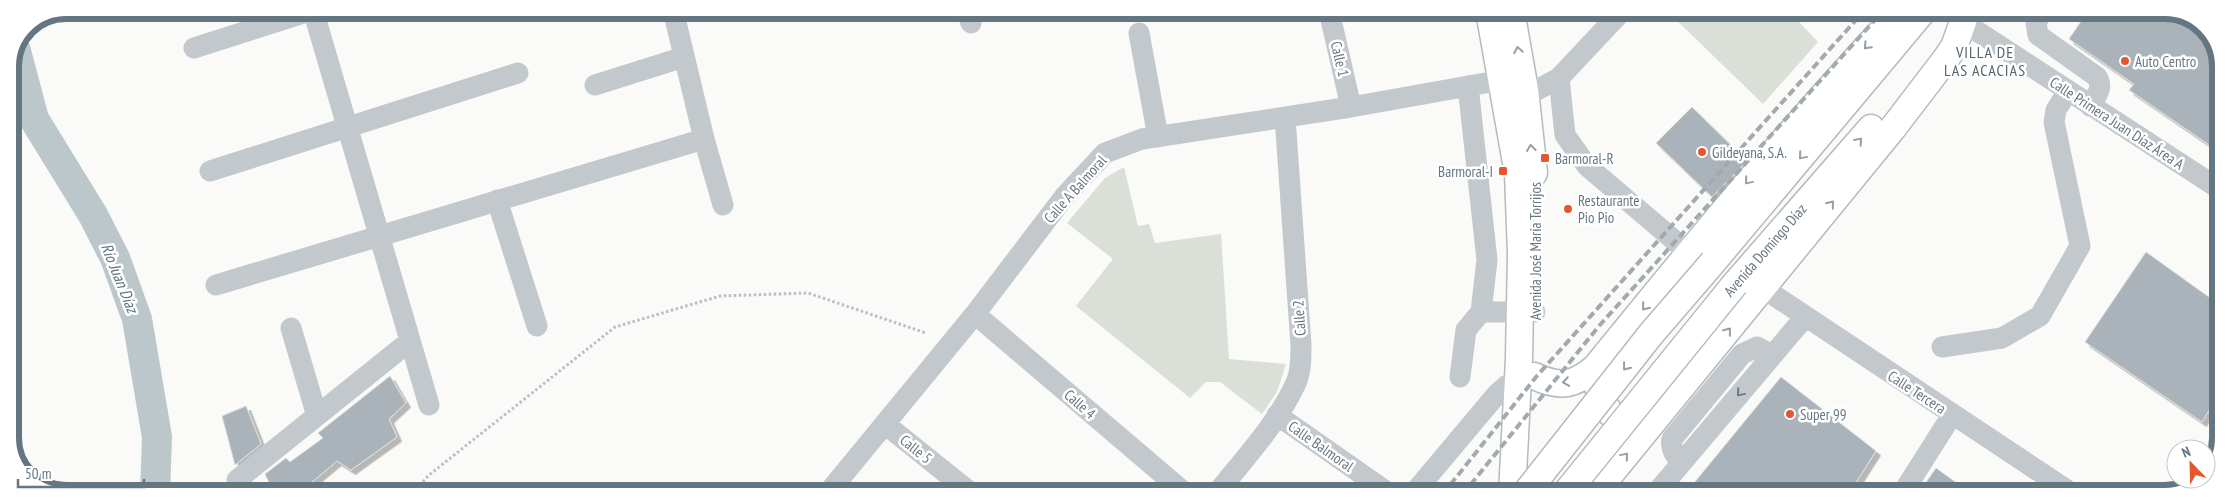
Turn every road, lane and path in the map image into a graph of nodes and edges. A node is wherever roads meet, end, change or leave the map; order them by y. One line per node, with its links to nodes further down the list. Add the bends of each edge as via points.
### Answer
1 (285, 19): 15 (street)
2 (316, 19): 26 (street)
3 (675, 19): 16 (street)
4 (1330, 19): 24 (street, Calle 1)
5 (1492, 19): 21 (main road, Avenida José María Torrijos)
6 (1511, 19): 21 (main road, Avenida José María Torrijos, one-way to 6)
7 (1614, 19): 18 (street, Calle A Balmoral)
8 (1893, 19): 34 (main road, one-way to 34, via 1817,100)
9 (1916, 19): 67 (main road, Avenida Domingo Díaz, one-way to 67, bridge, via 1652,334)
10 (1965, 19): 68 (main road, Avenida Domingo Díaz, one-way to 10, bridge, via 1735,284)
11 (1966, 19): 36 (main road, one-way to 11, via 1945,60)
12 (1970, 19): 22 (street, Calle Primera Juan Díaz Área A)
13 (2038, 19): 23 (street, via 2038,35 2101,82)
14 (1139, 33): 27 (street)
15 (194, 48)
16 (684, 57): 19 (street); 28 (street)
17 (518, 73): 26 (street)
18 (1559, 78): 21 (street, Calle A Balmoral, via 1537,90); 34 (street, via 1565,136 1587,166)
19 (595, 85)
20 (1468, 86): 21 (street, Calle A Balmoral, via 1491,82); 24 (street, Calle A Balmoral); 38 (street, via 1487,260)
21 (1514, 87): 37 (main road, Avenida José María Torrijos, via 1534,171 1537,250)
22 (2068, 91): 23 (street, Calle Primera Juan Díaz Área A); 45 (street, via 2056,110 2054,122 2080,246 2040,316 2002,338)
23 (2090, 106): 30 (street, Calle Primera Juan Díaz Área A)
24 (1351, 107): 25 (street, Calle A Balmoral)
25 (1285, 117): 27 (street, Calle A Balmoral); 51 (street, Calle 2, via 1301,345 1296,382)
26 (347, 128): 29 (street); 33 (street)
27 (1158, 137): 39 (street, Calle A Balmoral, via 1142,139 1105,153 1064,197)
28 (704, 139): 31 (street); 32 (street)
29 (210, 171)
30 (2212, 185)
31 (496, 200): 33 (street); 41 (street)
32 (723, 205)
33 (379, 236): 35 (street); 44 (street)
34 (1688, 252): 46 (main road, one-way to 46)
35 (216, 285)
36 (1763, 288): 40 (street, Calle Tercera); 53 (main road, one-way to 36)
37 (1528, 311): 38 (street); 48 (main road, Avenida José María Torrijos)
38 (1481, 312): 47 (street, via 1466,330)
39 (975, 314): 54 (street, Calle A Balmoral); 60 (street, Calle 4)
40 (1804, 318): 50 (street, Calle Tercera); 70 (street)
41 (537, 326)
42 (291, 328): 52 (street)
43 (926, 334): 57 (path, via 808,293 720,296 615,327)
44 (410, 341): 49 (street); 52 (street)
45 (1942, 347)
46 (1596, 367): 48 (main road, one-way to 48, via 1583,378 1567,384); 53 (main road, via 1598,394 1605,409 1620,420 1640,424)
47 (1460, 377)
48 (1526, 379): 55 (main road, Avenida José María Torrijos); 63 (street, via 1506,386 1497,394); 66 (main road, Avenida José María Torrijos)
49 (429, 405)
50 (1952, 414): 71 (street); 72 (street, Calle Tercera)
51 (1277, 415): 61 (street, Calle 2); 62 (street, Calle Balmoral)
52 (317, 416): 56 (street)
53 (1656, 420): 69 (main road, one-way to 53)
54 (885, 424): 58 (street, Calle A Balmoral); 59 (street, Calle 5)
55 (1516, 449): 64 (main road); 65 (main road, Avenida José María Torrijos)
56 (237, 480)
57 (420, 485)
58 (835, 485)
59 (961, 485)
60 (1174, 485)
61 (1224, 485)
62 (1377, 485)
63 (1421, 485)
64 (1498, 485)
65 (1513, 485)
66 (1529, 485)
67 (1532, 485)
68 (1572, 485)
69 (1602, 485)
70 (1663, 485)
71 (1908, 485)
72 (2059, 485)

